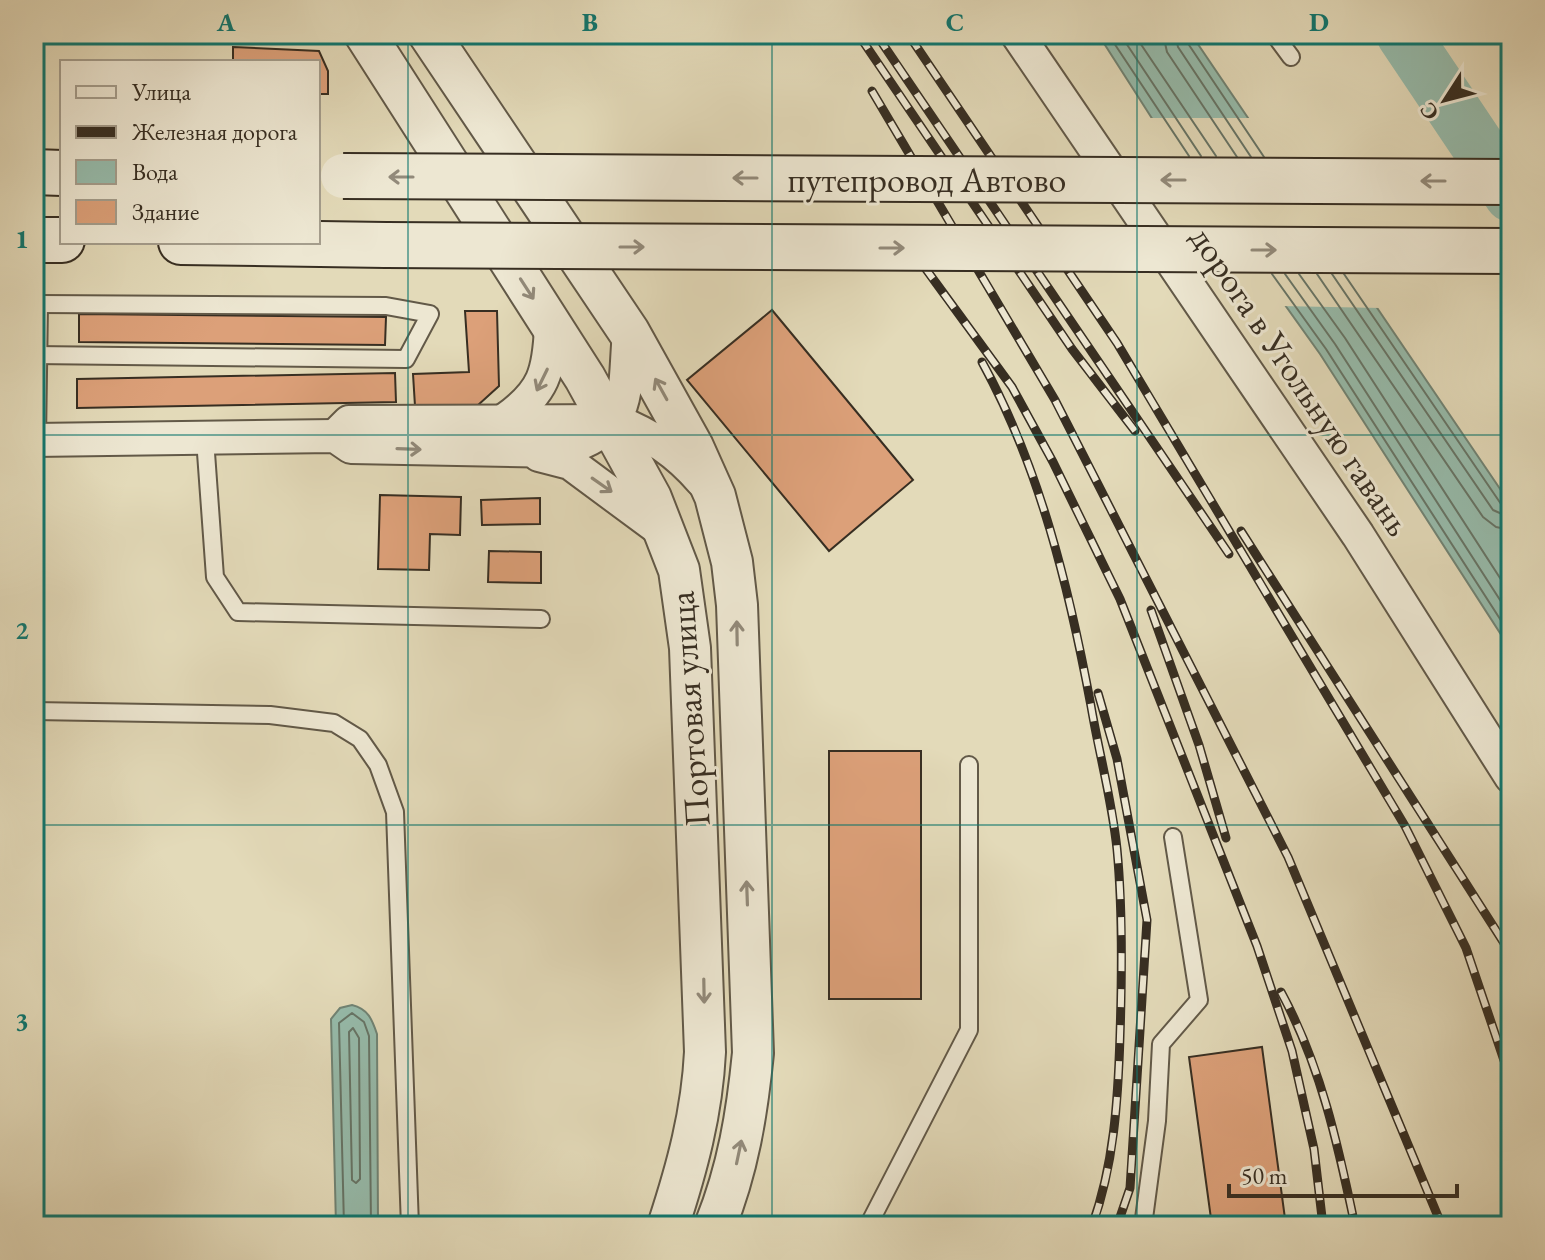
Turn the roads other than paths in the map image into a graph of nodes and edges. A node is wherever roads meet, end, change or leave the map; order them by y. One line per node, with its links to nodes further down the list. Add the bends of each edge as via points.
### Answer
1 (365, 34): 15 (street, Портовая улица, one-way to 15)
2 (429, 34): 16 (street, Портовая улица)
3 (1017, 34): 29 (street, дорога в Угольную гавань, via 1358,535)
4 (1274, 34): 5 (lane)
5 (1291, 57)
6 (34, 172): 7 (main road)
7 (60, 173)
8 (330, 176): 9 (main road, путепровод Автово, one-way to 8, bridge)
9 (1511, 182)
10 (34, 240): 11 (main road)
11 (60, 240)
12 (318, 244): 13 (main road, путепровод Автово, one-way to 13, bridge)
13 (1511, 251)
14 (37, 304): 17 (lane); 17 (lane, via 386,306 430,314 406,359)
15 (551, 327): 18 (street, one-way to 18, via 550,363 540,386); 19 (street, Портовая улица)
16 (629, 332): 19 (street, via 626,391); 24 (street, Портовая улица, one-way to 16)
17 (36, 355): 22 (lane)
18 (506, 419): 19 (street); 20 (street, via 349,422)
19 (612, 422): 23 (street, via 582,444); 24 (street, via 650,435 682,458); 25 (street, Портовая улица)
20 (335, 436): 21 (street); 23 (street, one-way to 23, via 351,447)
21 (205, 439): 22 (street); 26 (lane, via 215,577 238,612)
22 (36, 440)
23 (532, 453): 25 (street, one-way to 25, via 570,463)
24 (715, 496): 33 (street, Портовая улица, one-way to 24, via 733,1182 753,1053 737,605)
25 (666, 534): 32 (street, Портовая улица, one-way to 32, via 679,570 690,648 705,1052 702,1104)
26 (541, 619)
27 (34, 711): 31 (lane, via 270,715 334,723 360,739 378,765 395,812)
28 (969, 765): 34 (lane, via 969,1030)
29 (1511, 777)
30 (1173, 837): 35 (lane, via 1199,1000 1161,1044)
31 (410, 1226)
32 (668, 1226)
33 (715, 1226)
34 (868, 1226)
35 (1143, 1226)

